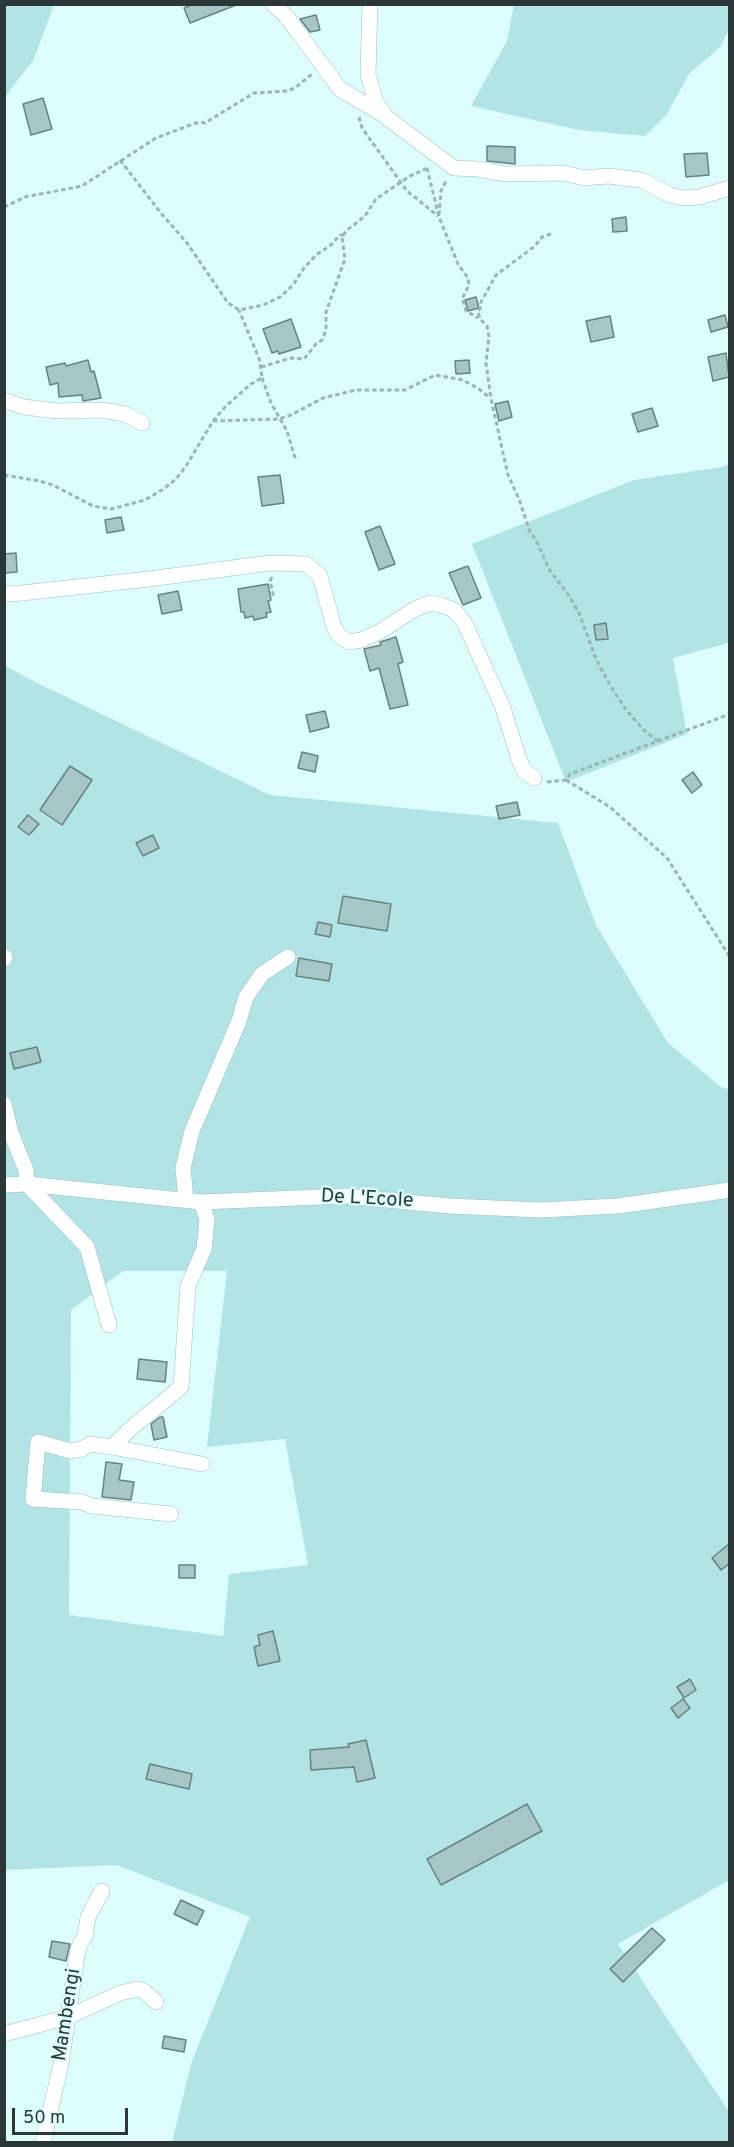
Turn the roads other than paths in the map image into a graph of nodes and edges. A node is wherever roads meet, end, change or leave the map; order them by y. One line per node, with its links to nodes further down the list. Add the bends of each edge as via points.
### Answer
1 (273, 4): 3 (street, via 340,89)
2 (370, 4): 3 (street, via 368,75 376,102)
3 (386, 117): 4 (street, via 450,165 506,174 564,173 584,178 641,180 683,198)
4 (729, 188)
5 (4, 400): 6 (street, via 57,411 102,410 125,414)
6 (142, 423)
7 (4, 593): 8 (street, via 270,562 306,564 320,576 334,627 349,642 379,632 415,609 430,603 441,604 454,610 464,622 502,705 524,771)
8 (534, 778)
9 (288, 957): 14 (street, via 262,974 246,997 192,1131 183,1168)
10 (4, 1104): 11 (street)
11 (27, 1184): 12 (street, De L'Ecole); 14 (street, De L'Ecole); 15 (street, via 87,1246)
12 (4, 1185)
13 (729, 1190): 14 (street, De L'Ecole, via 618,1206 541,1210 346,1196)
14 (194, 1201): 16 (street, via 207,1219 204,1249 188,1286 181,1387)
15 (109, 1325)
16 (112, 1447): 17 (street); 18 (street, via 90,1444 70,1451 38,1442 33,1499)
17 (201, 1464)
18 (171, 1514)
19 (102, 1891): 21 (street, Mambengi, via 80,1944)
20 (156, 2002): 21 (street, via 138,1989)
21 (68, 2017): 22 (street); 23 (street, Mambengi)
22 (4, 2034)
23 (43, 2142)

